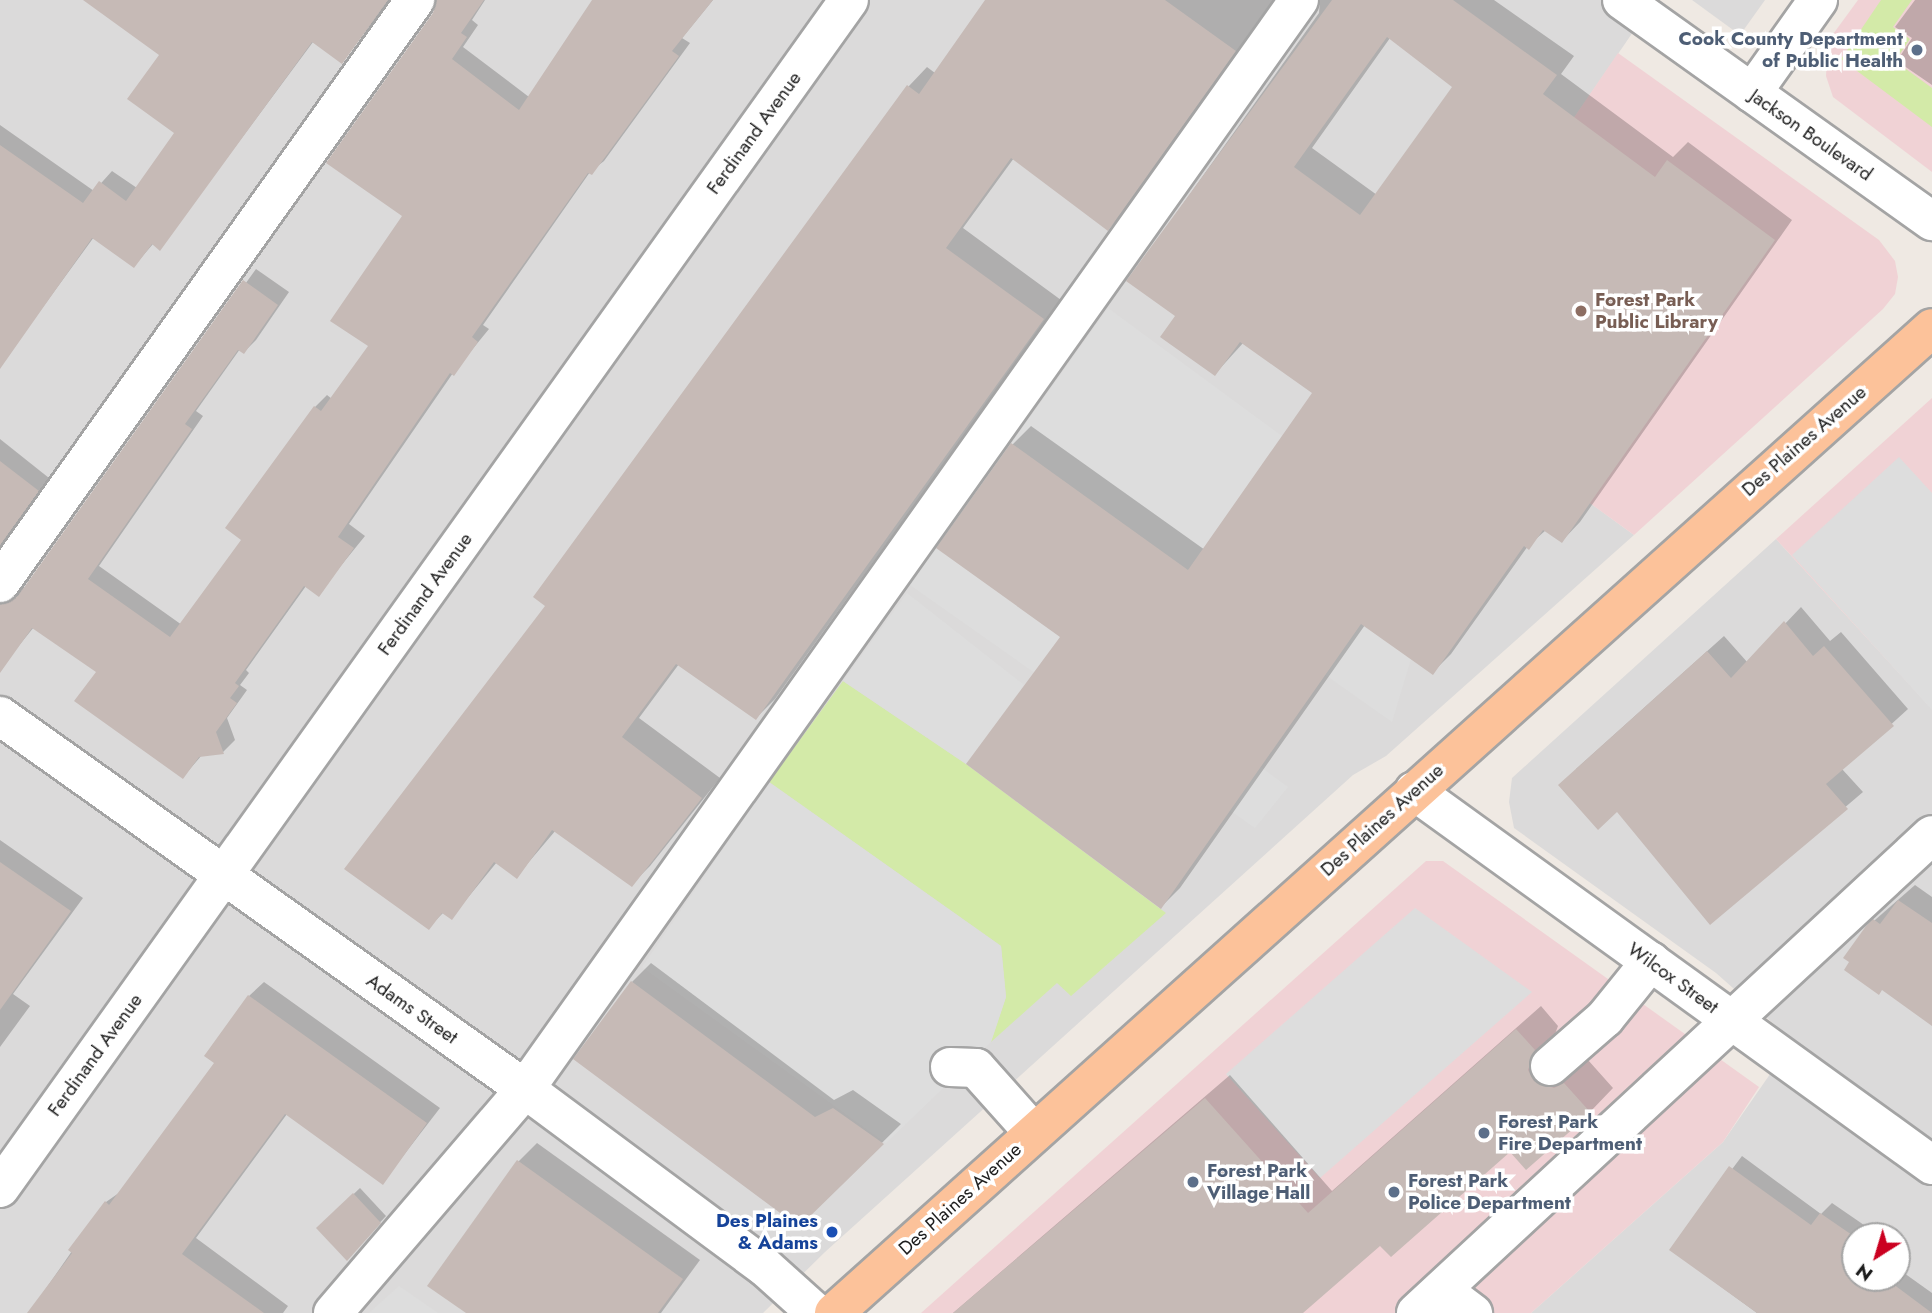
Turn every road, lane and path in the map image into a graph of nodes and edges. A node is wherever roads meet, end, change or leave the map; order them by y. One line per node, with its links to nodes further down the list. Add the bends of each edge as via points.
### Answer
1 (415, 0): 9 (street)
2 (849, 0): 13 (street, Ferdinand Avenue)
3 (1299, 0): 18 (street)
4 (1622, 0): 6 (street, Jackson Boulevard)
5 (1818, 0): 6 (street)
6 (1752, 93): 7 (street, Jackson Boulevard)
7 (1932, 221)
8 (1932, 328): 11 (main road, Des Plaines Avenue)
9 (0, 583)
10 (0, 716): 13 (street, Adams Street)
11 (1414, 791): 14 (street, Wilcox Street); 19 (main road, Des Plaines Avenue)
12 (1932, 835): 15 (street)
13 (224, 875): 18 (street, Adams Street); 21 (street, Ferdinand Avenue)
14 (1651, 961): 15 (street, Wilcox Street); 16 (street, via 1605,1018)
15 (1732, 1021): 20 (street, Wilcox Street); 22 (street)
16 (1550, 1066)
17 (950, 1067): 19 (street, via 976,1069)
18 (524, 1089): 23 (street); 24 (street, Adams Street, via 765,1267)
19 (1034, 1133): 25 (main road, Des Plaines Avenue)
20 (1932, 1165)
21 (0, 1188)
22 (1429, 1302): 26 (street)
23 (333, 1313)
24 (816, 1313)
25 (834, 1313)
26 (1473, 1313)

